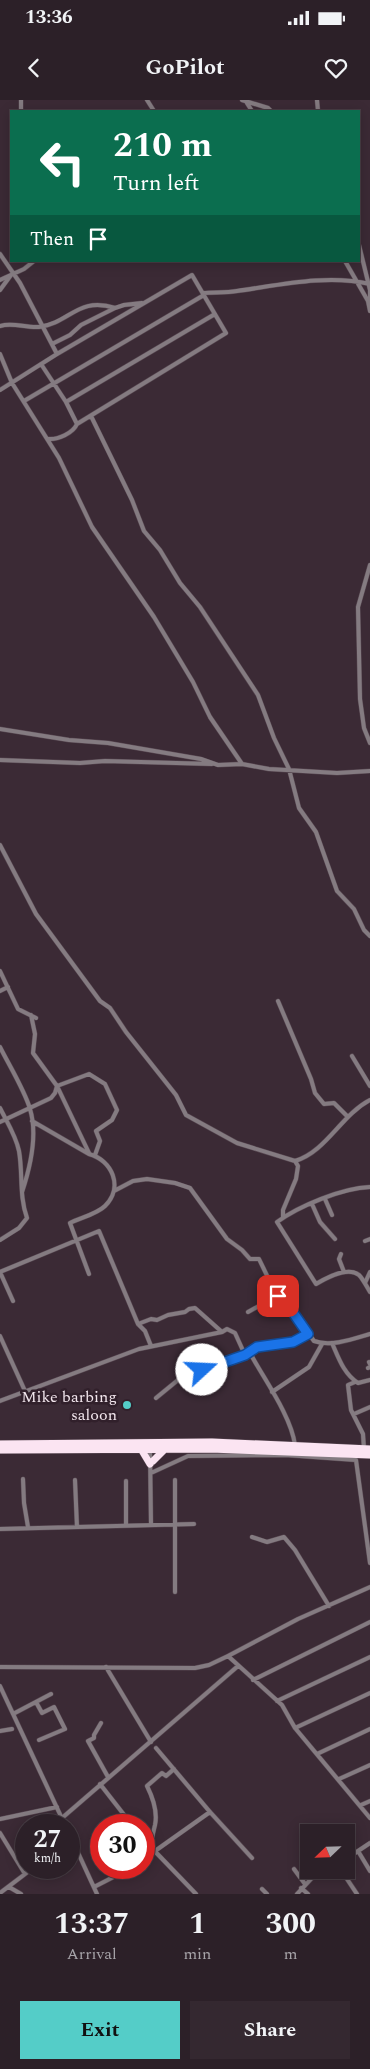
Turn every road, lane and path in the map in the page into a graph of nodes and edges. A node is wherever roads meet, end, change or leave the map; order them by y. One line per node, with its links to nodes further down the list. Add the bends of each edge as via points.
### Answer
1 (244, 100): 2 (street)
2 (270, 110)
3 (360, 249): 12 (street)
4 (0, 254): 8 (street)
5 (11, 262): 8 (street)
6 (33, 262): 9 (street)
7 (346, 262): 11 (street)
8 (9, 269): 9 (street)
9 (12, 274): 10 (street); 13 (street); 20 (street)
10 (0, 280)
11 (357, 282): 12 (street); 14 (street, via 316,280); 17 (street)
12 (369, 284): 17 (street)
13 (0, 290)
14 (203, 294): 15 (street, via 192,275); 18 (street); 26 (street)
15 (145, 303): 16 (street); 23 (street)
16 (115, 308): 20 (street, via 91,304); 21 (street)
17 (370, 308)
18 (215, 314): 29 (street); 30 (street, via 226,333)
19 (0, 326): 20 (street, via 7,323)
20 (42, 326): 21 (street)
21 (52, 344): 23 (street)
22 (0, 354): 25 (street)
23 (57, 354): 24 (street)
24 (41, 364): 25 (street); 26 (street)
25 (12, 382): 27 (street); 28 (street)
26 (54, 384): 28 (street); 29 (street)
27 (0, 390)
28 (24, 401): 32 (street)
29 (66, 402): 31 (street)
30 (91, 416): 31 (street); 39 (street, via 141,525 256,690)
31 (78, 424): 32 (street, via 56,440)
32 (48, 440): 38 (street, via 92,526 154,618 210,717)
33 (370, 565): 35 (street, via 358,607 360,700)
34 (0, 730): 37 (street, via 108,743)
35 (370, 743)
36 (0, 760): 37 (street)
37 (216, 764): 38 (street)
38 (242, 764): 39 (street)
39 (290, 769): 40 (street, via 337,773); 42 (street, via 298,808 316,832 337,891 354,909)
40 (370, 771)
41 (0, 844): 62 (street, via 36,914 100,1001 110,1008 176,1095 186,1114 237,1143)
42 (370, 936)
43 (0, 971): 44 (street)
44 (8, 986): 45 (street); 47 (street, via 18,1009)
45 (0, 992)
46 (278, 1001): 56 (street, via 315,1094 324,1104 334,1104)
47 (31, 1015): 48 (street); 51 (street, via 35,1034 33,1053)
48 (36, 1018)
49 (0, 1047): 55 (street)
50 (352, 1056): 52 (street)
51 (57, 1086): 55 (street, via 54,1096); 60 (street); 61 (street, via 88,1074 105,1084 117,1110 112,1120 96,1131 100,1141)
52 (370, 1086)
53 (370, 1100): 56 (street)
54 (0, 1108): 57 (street)
55 (30, 1108): 57 (street); 58 (street)
56 (348, 1117): 62 (street, via 320,1146)
57 (6, 1120): 59 (street); 65 (street, via 19,1151)
58 (32, 1121): 60 (street); 65 (street, via 32,1153)
59 (0, 1122)
60 (89, 1154): 61 (street)
61 (95, 1155): 64 (street, via 109,1165 114,1176)
62 (295, 1161): 69 (street, via 298,1166 296,1179 283,1210)
63 (369, 1188): 66 (street)
64 (114, 1191): 73 (street, via 104,1207 70,1223); 82 (street, via 133,1181 147,1179 190,1188 227,1239 250,1259 258,1259)
65 (22, 1192): 72 (street, via 27,1218 19,1228)
66 (325, 1199): 67 (street); 68 (street)
67 (312, 1204): 69 (street); 70 (street, via 320,1222)
68 (332, 1215)
69 (283, 1218): 77 (street, via 277,1222 316,1284)
70 (336, 1239)
71 (370, 1239): 74 (street)
72 (0, 1240)
73 (76, 1241): 76 (street); 79 (street); 85 (street, via 99,1231)
74 (365, 1241)
75 (341, 1254): 77 (street, via 339,1259)
76 (0, 1272): 83 (street)
77 (344, 1272): 80 (street, via 354,1272)
78 (370, 1272): 80 (street)
79 (89, 1274)
80 (364, 1284): 81 (street)
81 (370, 1292)
82 (278, 1296): 84 (street); 87 (street)
83 (13, 1301)
84 (248, 1312)
85 (138, 1324): 86 (street, via 195,1308); 92 (street)
86 (222, 1332): 92 (street); 94 (street, via 227,1329 235,1333)
87 (308, 1334): 90 (street); 93 (street, via 293,1342)
88 (370, 1334): 91 (street)
89 (0, 1336): 97 (street)
90 (322, 1344): 91 (street); 98 (street, via 308,1367)
91 (332, 1344): 96 (street, via 346,1373)
92 (151, 1346): 97 (street)
93 (249, 1351): 94 (street); 98 (street)
94 (245, 1355): 99 (street, via 178,1380)
95 (370, 1380): 96 (street)
96 (356, 1382): 102 (street, via 348,1384)
97 (25, 1391): 100 (street)
98 (272, 1392): 105 (street, via 291,1430)
99 (156, 1398)
100 (0, 1401)
101 (370, 1406): 102 (street)
102 (354, 1414): 108 (street)
103 (0, 1444): 104 (highway)
104 (151, 1446): 105 (highway, via 212,1442); 106 (highway); 107 (highway); 112 (street)
105 (295, 1446): 108 (highway)
106 (141, 1449): 109 (highway); 112 (highway)
107 (165, 1449): 111 (highway, via 283,1451); 112 (highway)
108 (367, 1449)
109 (0, 1450)
110 (370, 1455): 111 (highway)
111 (356, 1458): 112 (street, via 188,1456); 125 (street)
112 (151, 1467): 117 (street)
113 (23, 1480): 121 (street)
114 (75, 1480): 122 (street)
115 (175, 1480): 118 (street)
116 (126, 1481): 120 (street)
117 (151, 1524): 118 (street); 120 (street)
118 (176, 1524): 119 (street); 127 (street)
119 (194, 1524)
120 (126, 1525): 122 (street)
121 (28, 1527): 122 (street); 123 (street)
122 (77, 1527)
123 (0, 1529)
124 (252, 1537): 128 (street, via 268,1542 284,1537)
125 (370, 1563)
126 (370, 1587): 128 (street)
127 (175, 1592)
128 (329, 1606): 130 (street)
129 (370, 1622): 135 (street)
130 (228, 1656): 132 (street); 134 (street, via 202,1667)
131 (370, 1657): 139 (street)
132 (238, 1666): 135 (street); 148 (street)
133 (0, 1667): 134 (street)
134 (106, 1667): 148 (street)
135 (253, 1680): 139 (street)
136 (0, 1686): 141 (street)
137 (370, 1693): 144 (street)
138 (51, 1694): 140 (street)
139 (277, 1701): 144 (street)
140 (36, 1702): 141 (street); 147 (street, via 42,1713 54,1707 65,1729)
141 (13, 1714): 158 (street)
142 (101, 1723): 153 (street, via 94,1738 88,1741)
143 (12, 1728): 146 (street)
144 (295, 1728): 150 (street)
145 (370, 1730): 150 (street)
146 (0, 1731)
147 (39, 1740)
148 (151, 1742): 153 (street)
149 (156, 1748): 152 (street)
150 (317, 1754): 154 (street)
151 (370, 1765): 154 (street)
152 (174, 1769): 159 (street); 165 (street, via 147,1786 156,1811)
153 (108, 1777): 155 (street)
154 (339, 1778): 157 (street)
155 (100, 1784): 161 (street); 162 (street)
156 (370, 1801): 157 (street)
157 (361, 1805): 163 (street)
158 (57, 1807): 160 (street); 164 (street)
159 (210, 1812): 168 (street); 174 (street)
160 (60, 1814)
161 (66, 1814)
162 (123, 1814)
163 (370, 1818)
164 (0, 1819)
165 (155, 1824)
166 (0, 1833): 172 (street)
167 (370, 1843): 169 (street)
168 (155, 1849)
169 (358, 1851): 171 (street); 176 (street)
170 (155, 1852): 189 (street)
171 (355, 1853)
172 (15, 1858)
173 (80, 1858): 183 (street)
174 (252, 1858)
175 (294, 1869): 181 (street)
176 (370, 1871)
177 (19, 1879): 182 (street)
178 (110, 1879): 183 (street)
179 (312, 1879): 181 (street)
180 (347, 1879): 193 (street)
181 (305, 1884): 184 (street)
182 (9, 1887): 186 (street); 187 (street)
183 (94, 1887): 188 (street)
184 (301, 1888): 191 (street); 192 (street)
185 (262, 1889): 190 (street)
186 (0, 1893)
187 (22, 1894)
188 (96, 1894)
189 (196, 1894)
190 (267, 1894)
191 (297, 1894)
192 (308, 1894)
193 (357, 1894)

